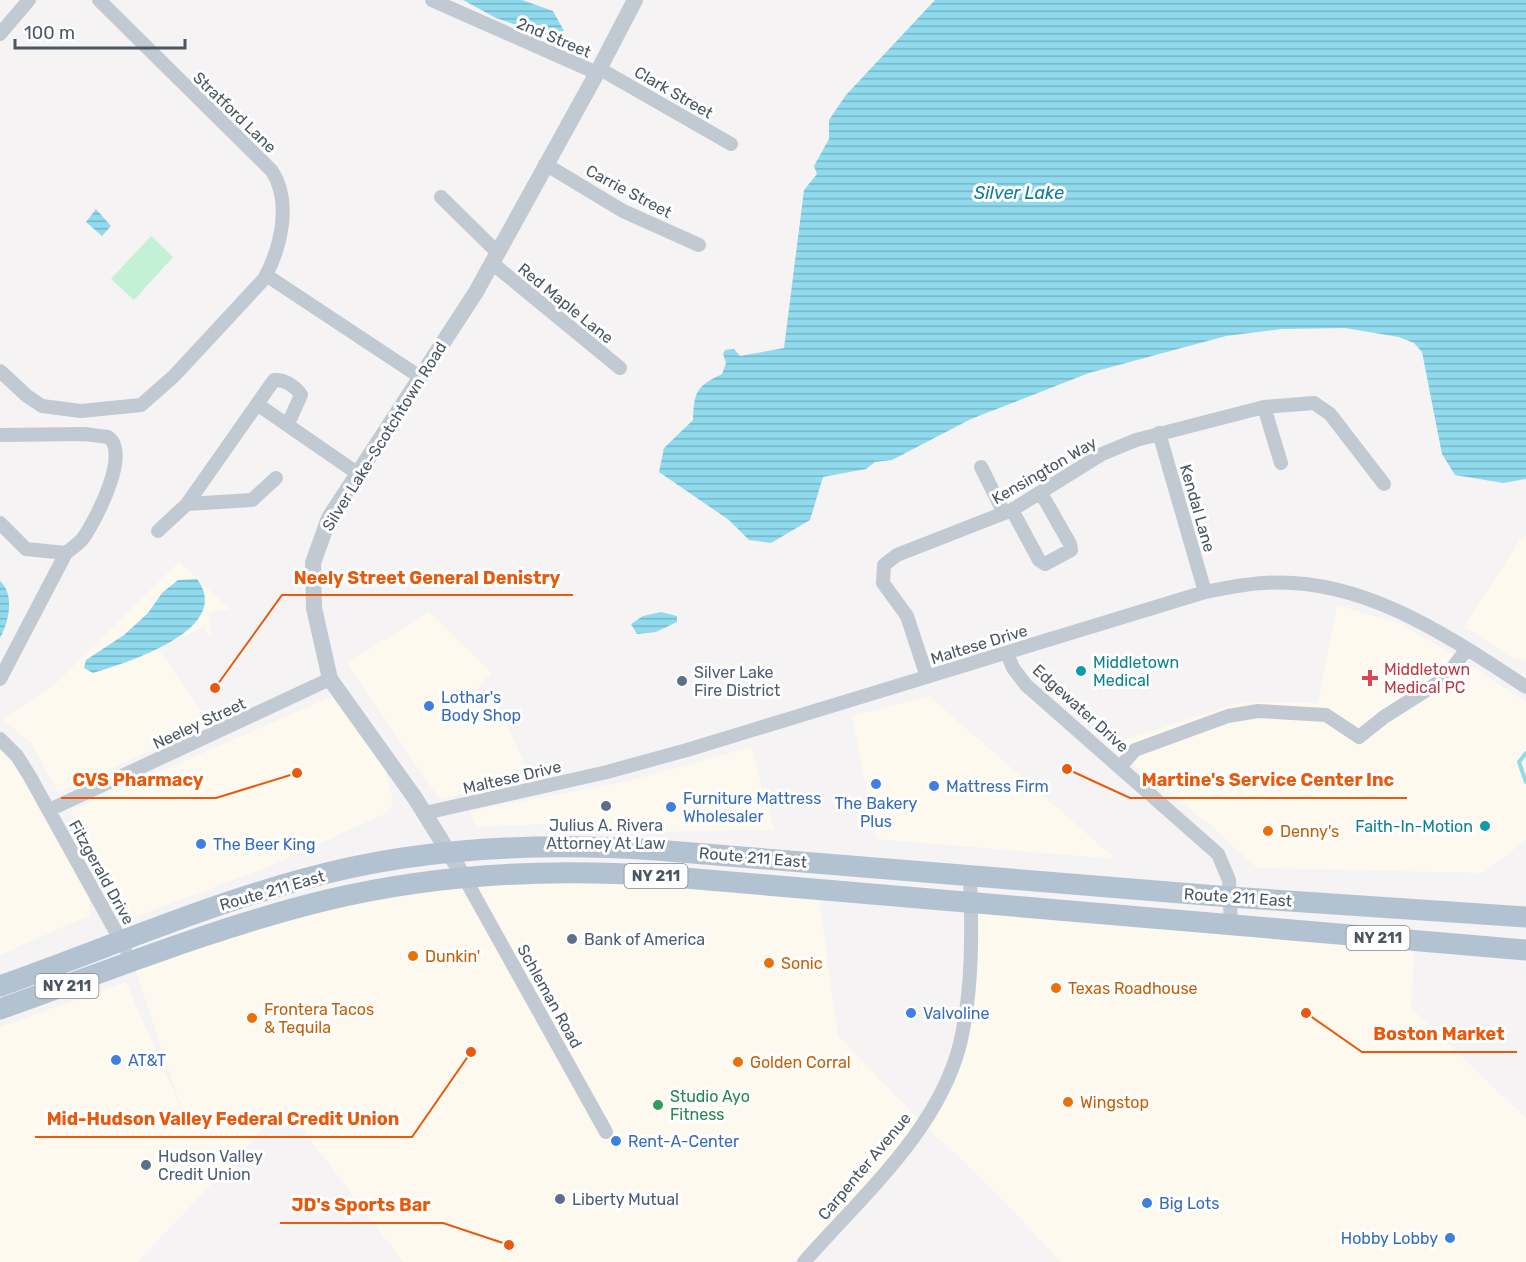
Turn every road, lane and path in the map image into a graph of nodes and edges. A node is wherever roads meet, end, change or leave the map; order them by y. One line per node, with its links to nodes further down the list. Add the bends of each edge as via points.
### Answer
1 (29, 0): 5 (street)
2 (99, 0): 12 (street, Stratford Lane, via 279,181 283,203 281,228)
3 (432, 0): 6 (street, 2nd Street)
4 (635, 0): 6 (street, Silver Lake-Scotchtown Road)
5 (0, 34)
6 (598, 71): 7 (street, Clark Street); 8 (street, Silver Lake-Scotchtown Road)
7 (732, 144)
8 (545, 164): 10 (street, Carrie Street, via 624,211); 11 (street, Silver Lake-Scotchtown Road)
9 (441, 197): 11 (street, Red Maple Lane)
10 (699, 245)
11 (495, 258): 13 (street, Red Maple Lane); 15 (street, Silver Lake-Scotchtown Road)
12 (266, 275): 14 (street, Stratford Lane, via 174,376 141,405 81,411 42,406); 15 (street)
13 (620, 368)
14 (0, 371)
15 (420, 377): 23 (street, Silver Lake-Scotchtown Road)
16 (257, 404): 18 (street); 18 (street, via 274,380 297,389 301,396); 27 (street)
17 (1264, 407): 19 (street, Kensington Way); 21 (street); 25 (street, Kensington Way, via 1314,403 1330,414)
18 (288, 424): 23 (street)
19 (1159, 433): 26 (street, Kensington Way, via 1102,454); 32 (street, Kendal Lane)
20 (0, 435): 31 (street, via 84,434 113,440 113,477 82,540)
21 (1281, 463)
22 (981, 467): 28 (street)
23 (357, 473): 37 (street, Silver Lake-Scotchtown Road, via 324,529 313,563 314,608)
24 (276, 478): 27 (street, via 252,500)
25 (1383, 484)
26 (1041, 494): 28 (street, Kensington Way); 28 (street, via 1070,544 1068,554 1045,564 1039,560)
27 (187, 504): 30 (street)
28 (1008, 512): 35 (street, Kensington Way, via 897,555 884,565 883,583 908,616)
29 (0, 523): 31 (street, via 26,549)
30 (158, 531)
31 (66, 553): 36 (street)
32 (1205, 592): 33 (street, Maltese Drive, via 1264,583 1337,590 1378,602); 34 (street, Maltese Drive)
33 (1467, 649): 38 (street, Maltese Drive); 40 (street, via 1444,679 1359,737 1326,715 1258,711 1228,716 1135,750)
34 (1007, 653): 35 (street, Maltese Drive); 40 (street, Edgewater Drive, via 1026,685)
35 (927, 678): 42 (street, Maltese Drive, via 607,772)
36 (0, 679)
37 (330, 679): 41 (street, Neeley Street); 42 (street, Silver Lake-Scotchtown Road)
38 (1526, 687)
39 (0, 739): 41 (street, Fitzgerald Drive, via 17,756)
40 (1121, 766): 46 (street, Edgewater Drive, via 1218,854 1227,869)
41 (49, 810): 50 (street, Fitzgerald Drive)
42 (425, 813): 43 (street, Silver Lake-Scotchtown Road)
43 (448, 852): 44 (main road, Route 211 East / NY 211, via 542,846 614,847); 45 (street, Silver Lake-Scotchtown Road); 50 (main road, Route 211 East / NY 211, via 304,879)
44 (970, 875): 46 (main road, Route 211 East / NY 211); 47 (street, Carpenter Avenue)
45 (464, 877): 47 (main road, Route 211 East / NY 211, via 541,872 621,873); 52 (main road, Route 211 East / NY 211, via 374,890 301,907); 55 (street, Schleman Road)
46 (1230, 897): 48 (main road, Route 211 East / NY 211); 49 (street, Edgewater Drive)
47 (971, 903): 49 (main road, Route 211 East / NY 211); 56 (street, Carpenter Avenue, via 968,1002 960,1043 946,1080 901,1152)
48 (1526, 917)
49 (1231, 925): 51 (main road, Route 211 East / NY 211)
50 (121, 942): 52 (street, Fitzgerald Drive); 53 (main road, Route 211 East / NY 211)
51 (1526, 950)
52 (133, 963): 54 (main road, Route 211 East / NY 211)
53 (0, 986)
54 (0, 1009)
55 (606, 1132)
56 (804, 1262)

